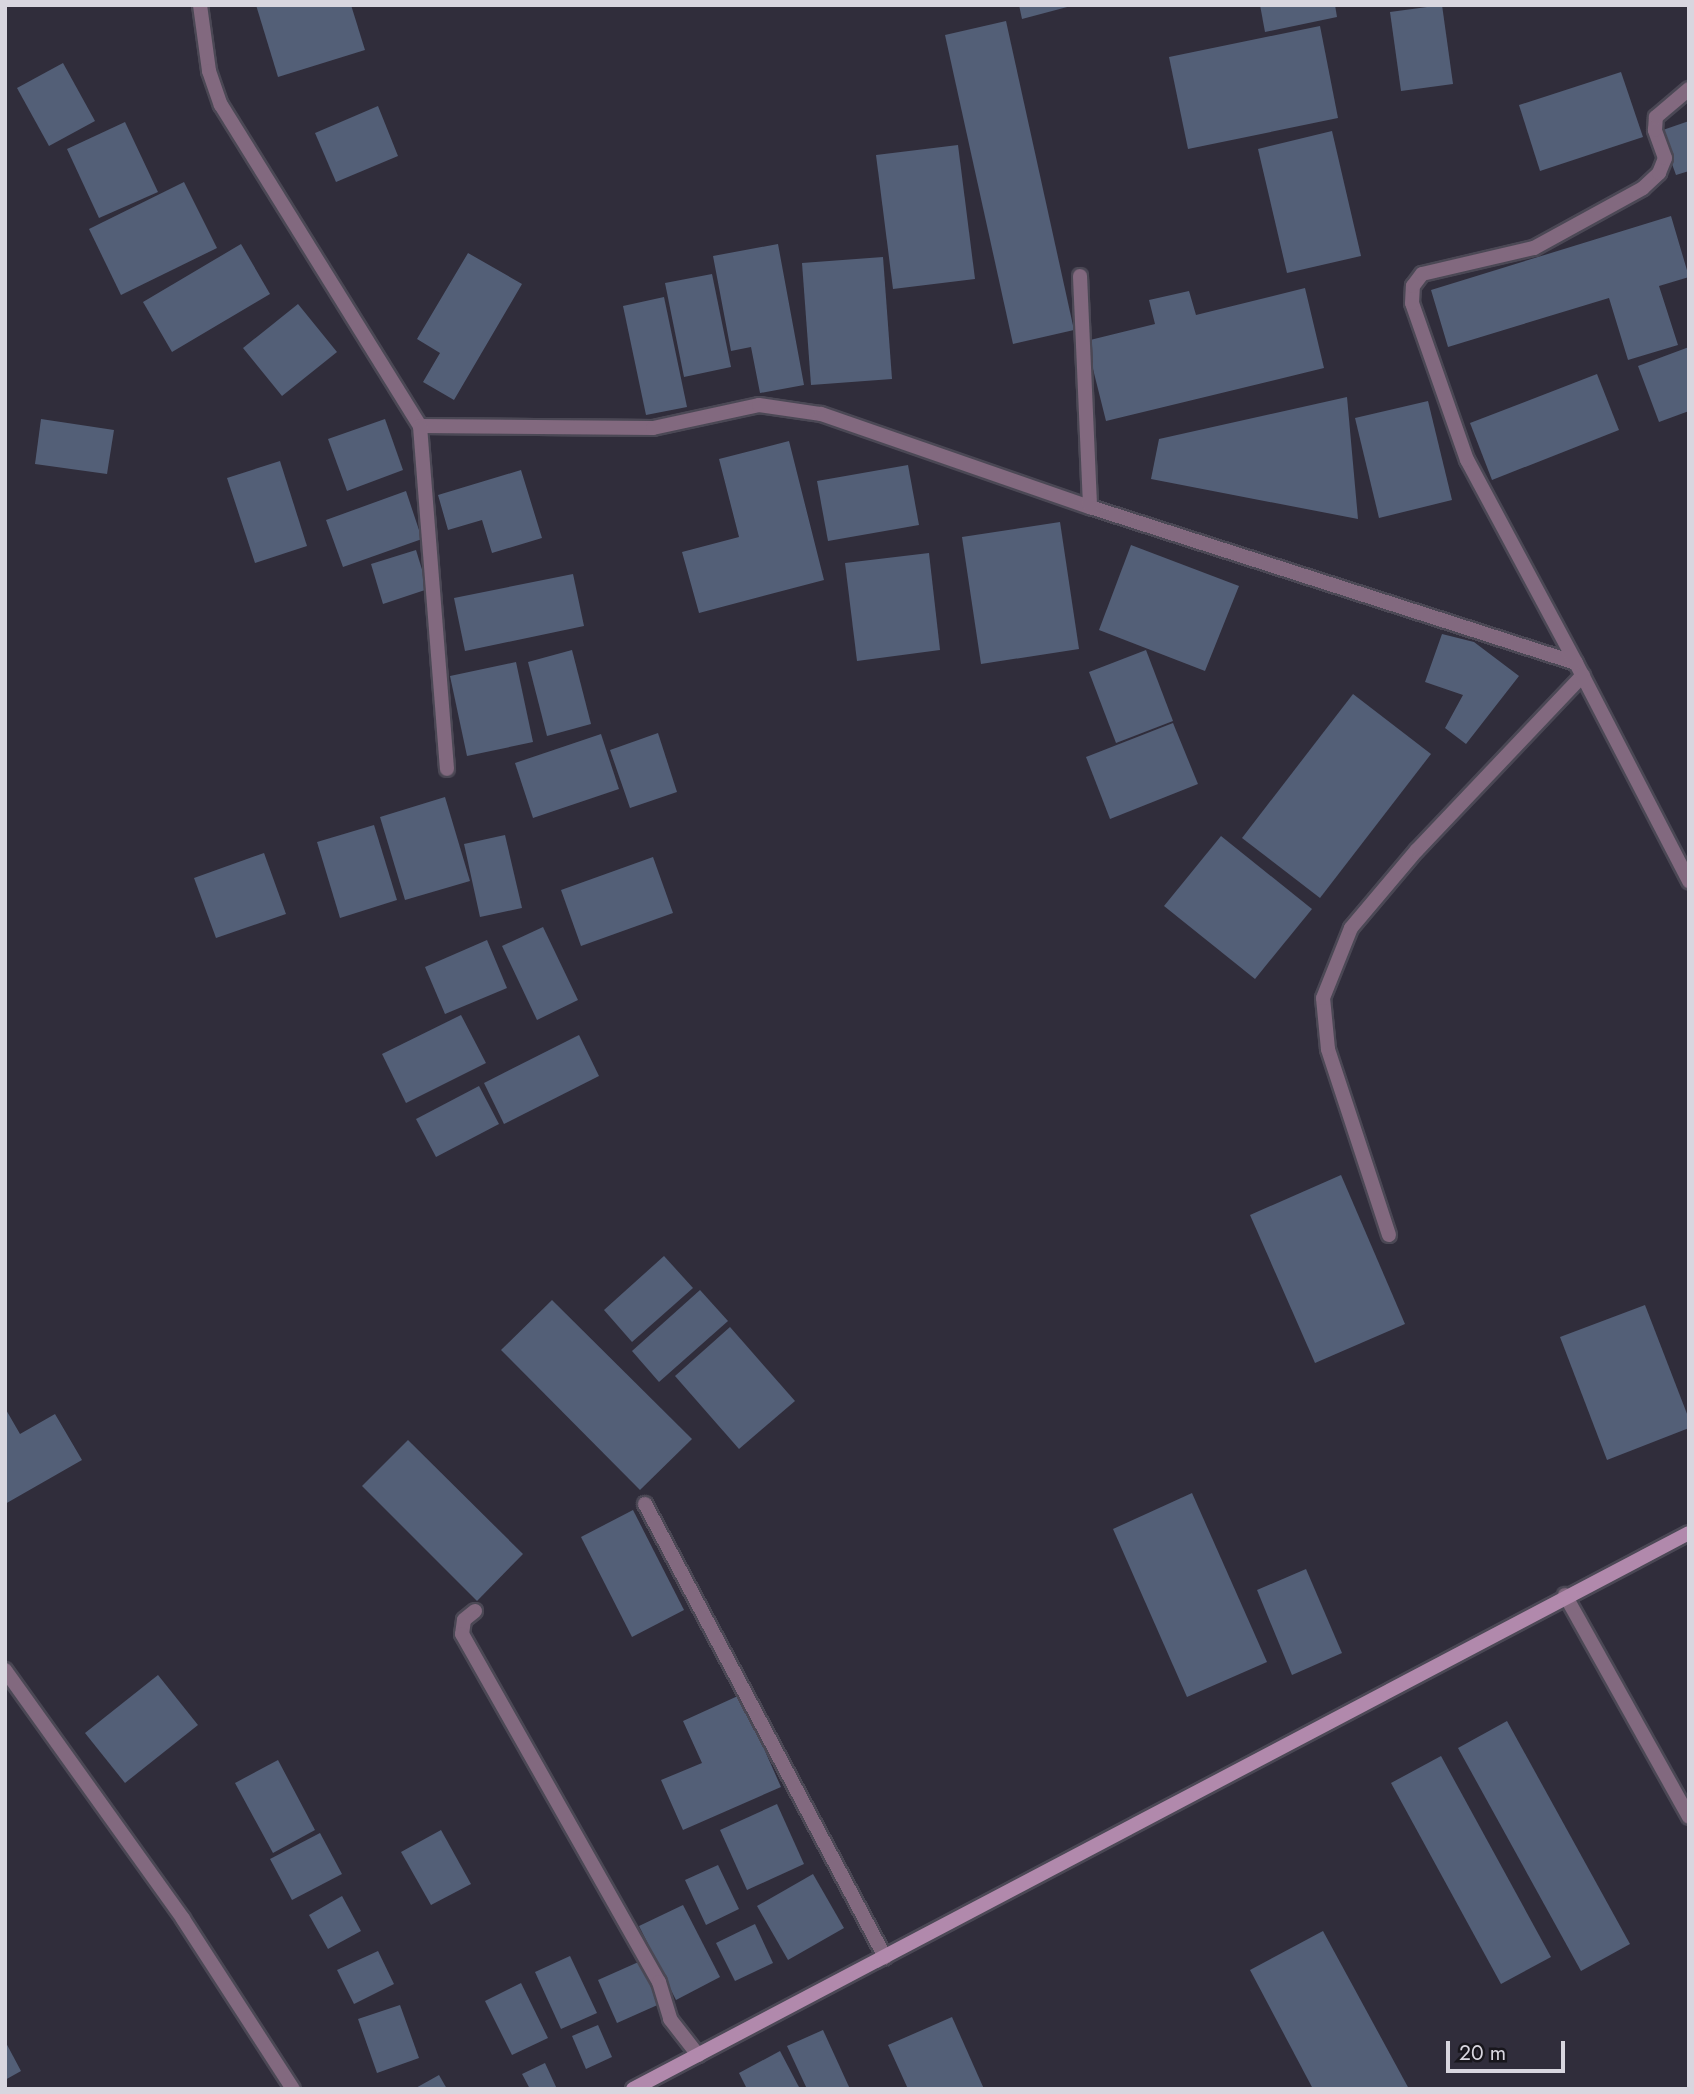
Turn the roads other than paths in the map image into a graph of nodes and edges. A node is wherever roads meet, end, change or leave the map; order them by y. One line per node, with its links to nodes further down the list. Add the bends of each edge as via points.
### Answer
1 (200, 5): 4 (street, via 209,71 221,105)
2 (1689, 89): 6 (street, via 1657,117 1655,130 1665,158 1659,173 1643,188 1534,248 1422,274 1413,286 1412,303 1467,460)
3 (1080, 276): 5 (street)
4 (420, 426): 5 (street, via 653,428 759,405 792,408); 7 (street)
5 (1090, 507): 6 (street)
6 (1579, 669): 8 (street); 9 (street, via 1351,928 1323,998 1328,1049)
7 (447, 769)
8 (1689, 881)
9 (1389, 1235)
10 (645, 1504): 16 (street)
11 (1689, 1533): 12 (street)
12 (1565, 1595): 15 (street); 16 (street)
13 (475, 1611): 17 (street, via 464,1620 462,1634 659,1982 670,2019)
14 (5, 1670): 18 (street, via 183,1919)
15 (1689, 1817)
16 (885, 1957): 17 (street)
17 (698, 2055): 19 (street)
18 (293, 2089)
19 (633, 2089)

